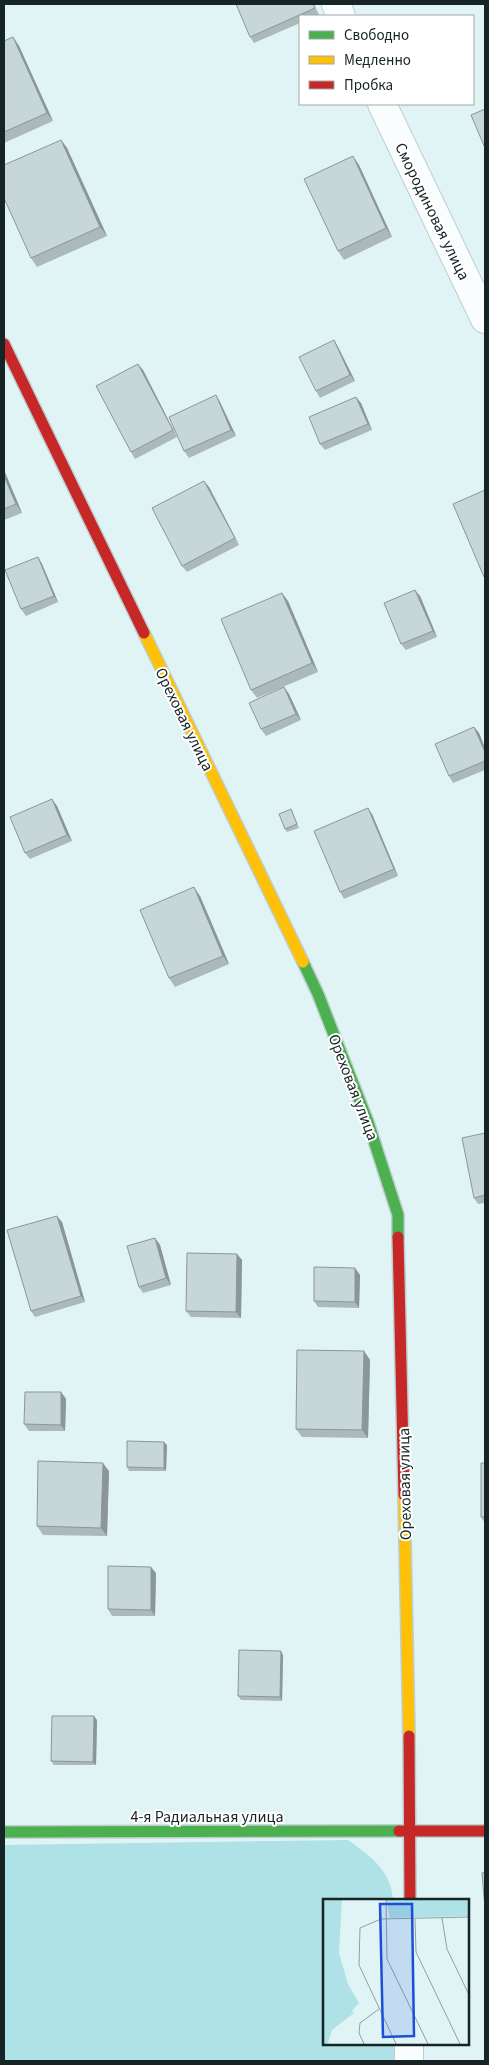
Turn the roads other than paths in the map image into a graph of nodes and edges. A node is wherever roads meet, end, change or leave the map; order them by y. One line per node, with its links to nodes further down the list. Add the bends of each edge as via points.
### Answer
1 (382, 105): 2 (street, Смородиновая улица)
2 (485, 318)
3 (4, 344): 6 (street, Ореховая улица, via 318,994 368,1122 398,1215)
4 (485, 1831): 6 (street)
5 (4, 1832): 6 (street, 4-я Радиальная улица)
6 (411, 1832): 7 (street, Ореховая улица)
7 (410, 1899)
8 (409, 2045): 9 (street)
9 (409, 2061)

